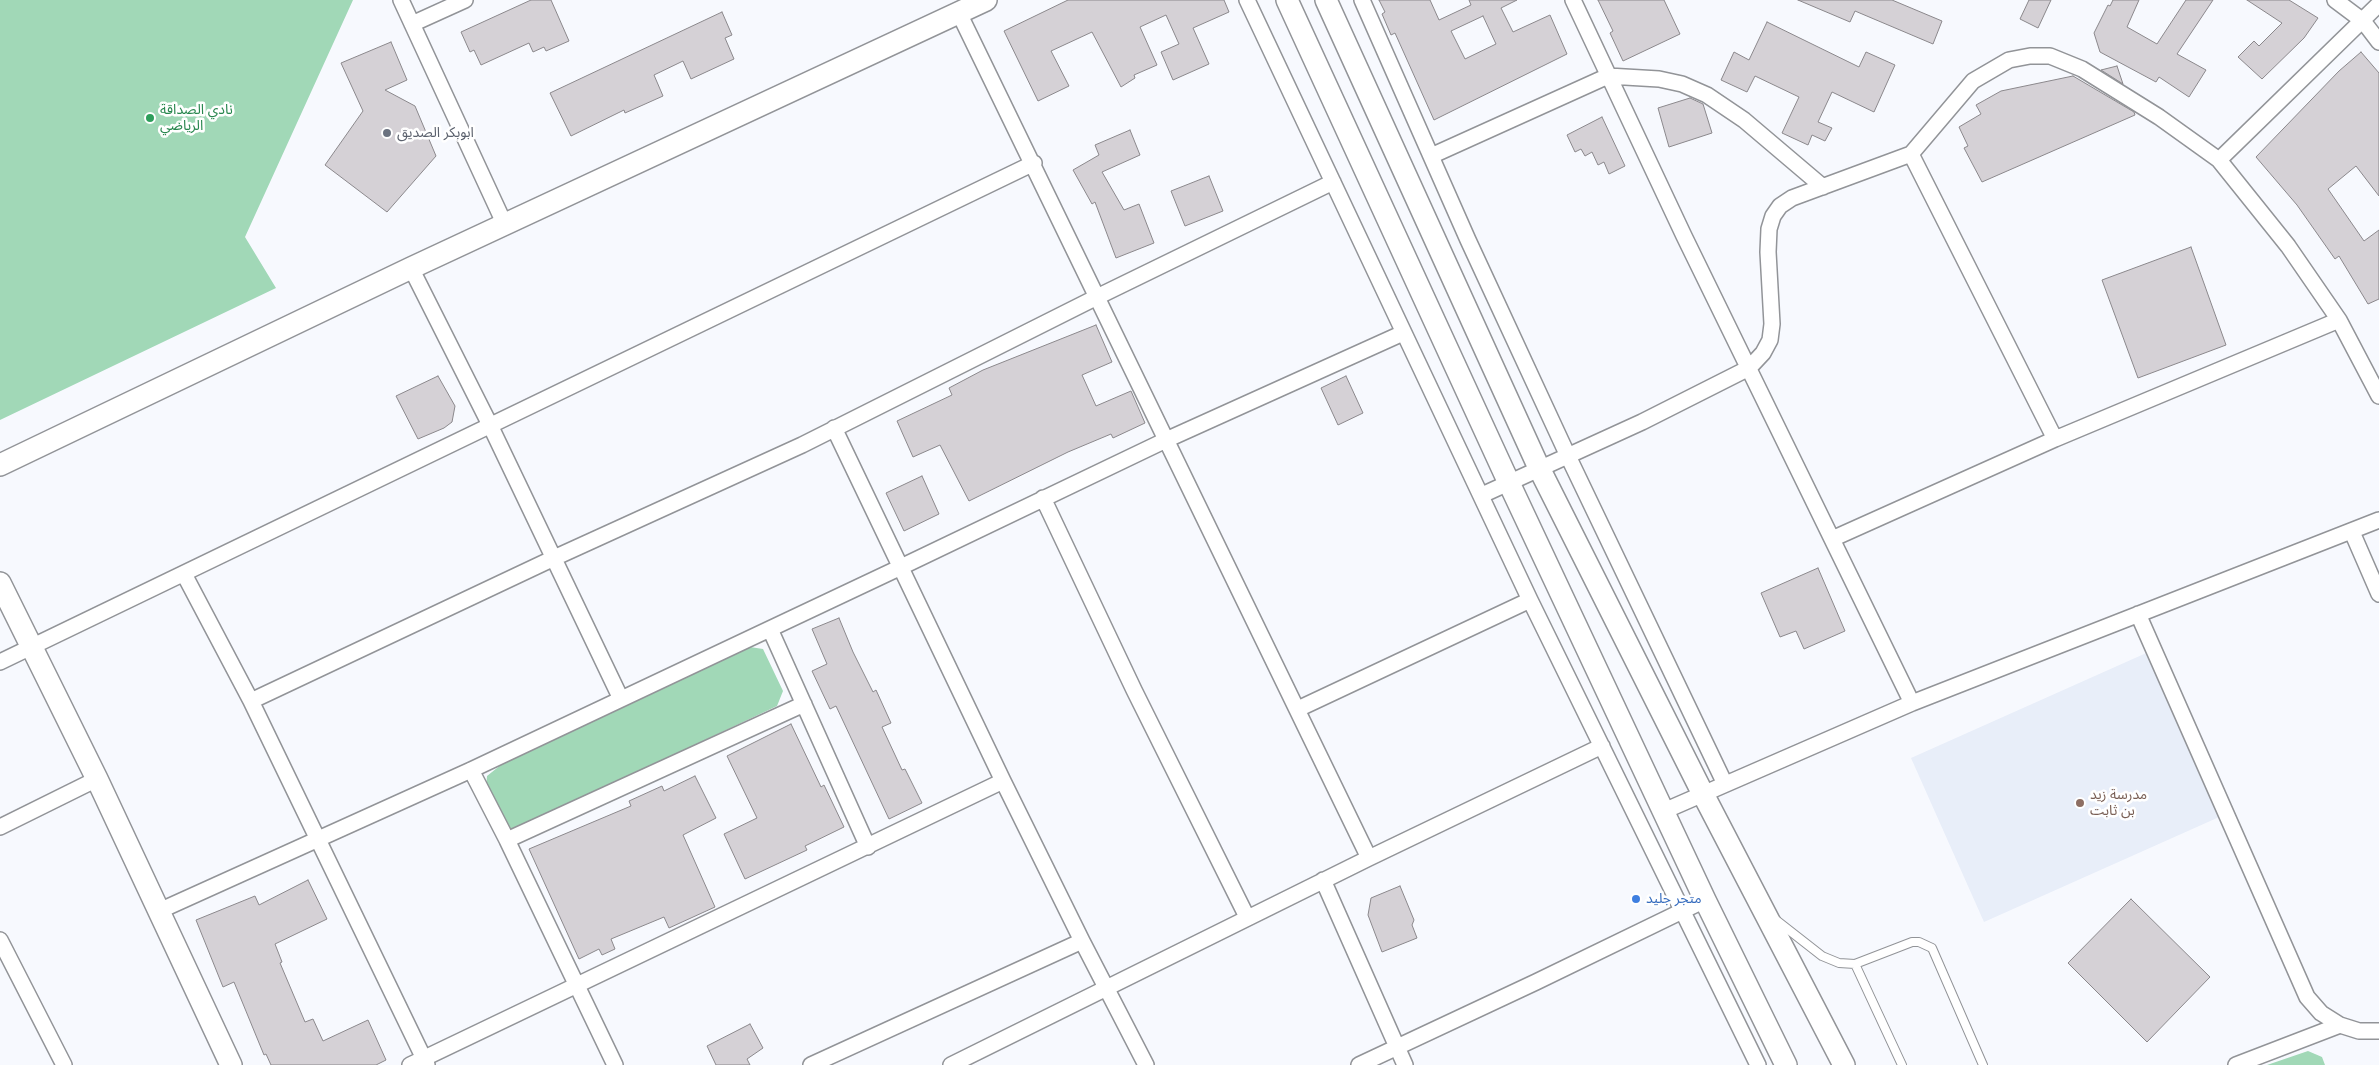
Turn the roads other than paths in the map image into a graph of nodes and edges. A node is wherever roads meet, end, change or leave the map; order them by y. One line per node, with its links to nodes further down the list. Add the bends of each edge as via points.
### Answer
1 (400, 0): 13 (street)
2 (465, 0): 13 (street)
3 (986, 0): 11 (street)
4 (1247, 0): 20 (street)
5 (1287, 0): 36 (street)
6 (1326, 0): 35 (street)
7 (1362, 0): 17 (street)
8 (1573, 0): 15 (street)
9 (2335, 0): 12 (street)
10 (2379, 4): 12 (street)
11 (959, 13): 19 (street); 22 (street)
12 (2362, 21): 14 (street); 18 (street)
13 (412, 24): 22 (street)
14 (2379, 42)
15 (1608, 76): 17 (street); 21 (street, via 1659,79 1682,84 1707,95 1744,120); 27 (street)
16 (1911, 154): 18 (street, via 1974,81 2009,60 2050,56 2082,69); 21 (street); 31 (street)
17 (1431, 156): 33 (street)
18 (2220, 160): 25 (street, via 2288,246)
19 (1034, 163): 24 (street); 29 (street)
20 (1333, 182): 24 (street); 26 (street)
21 (1823, 187): 27 (street, via 1792,198 1773,216 1768,252 1770,340)
22 (505, 225): 23 (street)
23 (411, 268): 29 (street); 34 (street)
24 (1097, 297): 30 (street); 32 (street)
25 (2339, 320): 28 (street); 31 (street)
26 (1403, 334): 32 (street); 37 (street)
27 (1750, 368): 33 (street); 41 (street)
28 (2379, 396)
29 (490, 425): 42 (street); 44 (street)
30 (834, 428): 42 (street); 43 (street)
31 (2055, 439): 41 (street)
32 (1166, 440): 38 (street); 56 (street)
33 (1568, 456): 35 (street); 61 (street)
34 (0, 465)
35 (1539, 468): 36 (street); 62 (street)
36 (1509, 483): 37 (street); 63 (street)
37 (1482, 496): 47 (street)
38 (1043, 498): 43 (street); 74 (street)
39 (2379, 520): 40 (street)
40 (2352, 532): 46 (street); 48 (street)
41 (1832, 539): 54 (street)
42 (554, 558): 52 (street); 53 (street)
43 (901, 567): 49 (street); 60 (street)
44 (184, 574): 50 (street); 53 (street)
45 (0, 583): 50 (street)
46 (2379, 594)
47 (1530, 600): 56 (street); 57 (street)
48 (2138, 614): 54 (street); 80 (street, via 2307,997 2321,1014)
49 (770, 629): 52 (street); 55 (street)
50 (32, 647): 51 (street); 59 (street)
51 (0, 662)
52 (621, 698): 58 (street)
53 (251, 701): 66 (street)
54 (1912, 703): 61 (street)
55 (804, 704): 65 (street); 67 (street)
56 (1298, 709): 68 (street)
57 (1602, 746): 68 (street); 73 (street)
58 (471, 770): 65 (street); 66 (street)
59 (97, 779): 64 (street); 72 (street)
60 (1003, 781): 67 (street); 76 (street)
61 (1725, 784): 62 (street)
62 (1702, 794): 63 (street); 71 (street)
63 (1664, 811): 70 (street)
64 (0, 827)
65 (507, 840): 78 (street)
66 (318, 841): 72 (street); 83 (street)
67 (868, 847): 78 (street)
68 (1369, 858): 69 (street)
69 (1323, 880): 74 (street); 82 (street)
70 (1705, 900): 73 (street); 93 (street)
71 (1760, 907): 77 (lane, via 1822,956 1839,963); 94 (street)
72 (159, 911): 85 (street)
73 (1681, 912): 82 (street); 92 (street)
74 (1247, 918): 79 (street)
75 (0, 940): 84 (street)
76 (1082, 941): 79 (street); 87 (street)
77 (1855, 964): 95 (lane); 96 (lane, via 1903,944 1919,942 1932,948)
78 (576, 985): 83 (street); 86 (street)
79 (1107, 989): 88 (street); 89 (street)
80 (2340, 1025): 81 (street, via 2359,1031); 97 (street)
81 (2379, 1031)
82 (1396, 1047): 90 (street); 91 (street)
83 (420, 1063)
84 (64, 1065)
85 (231, 1065)
86 (615, 1065)
87 (811, 1065)
88 (951, 1065)
89 (1146, 1065)
90 (1359, 1065)
91 (1405, 1065)
92 (1758, 1065)
93 (1786, 1065)
94 (1844, 1065)
95 (1902, 1065)
96 (1983, 1065)
97 (2236, 1065)

